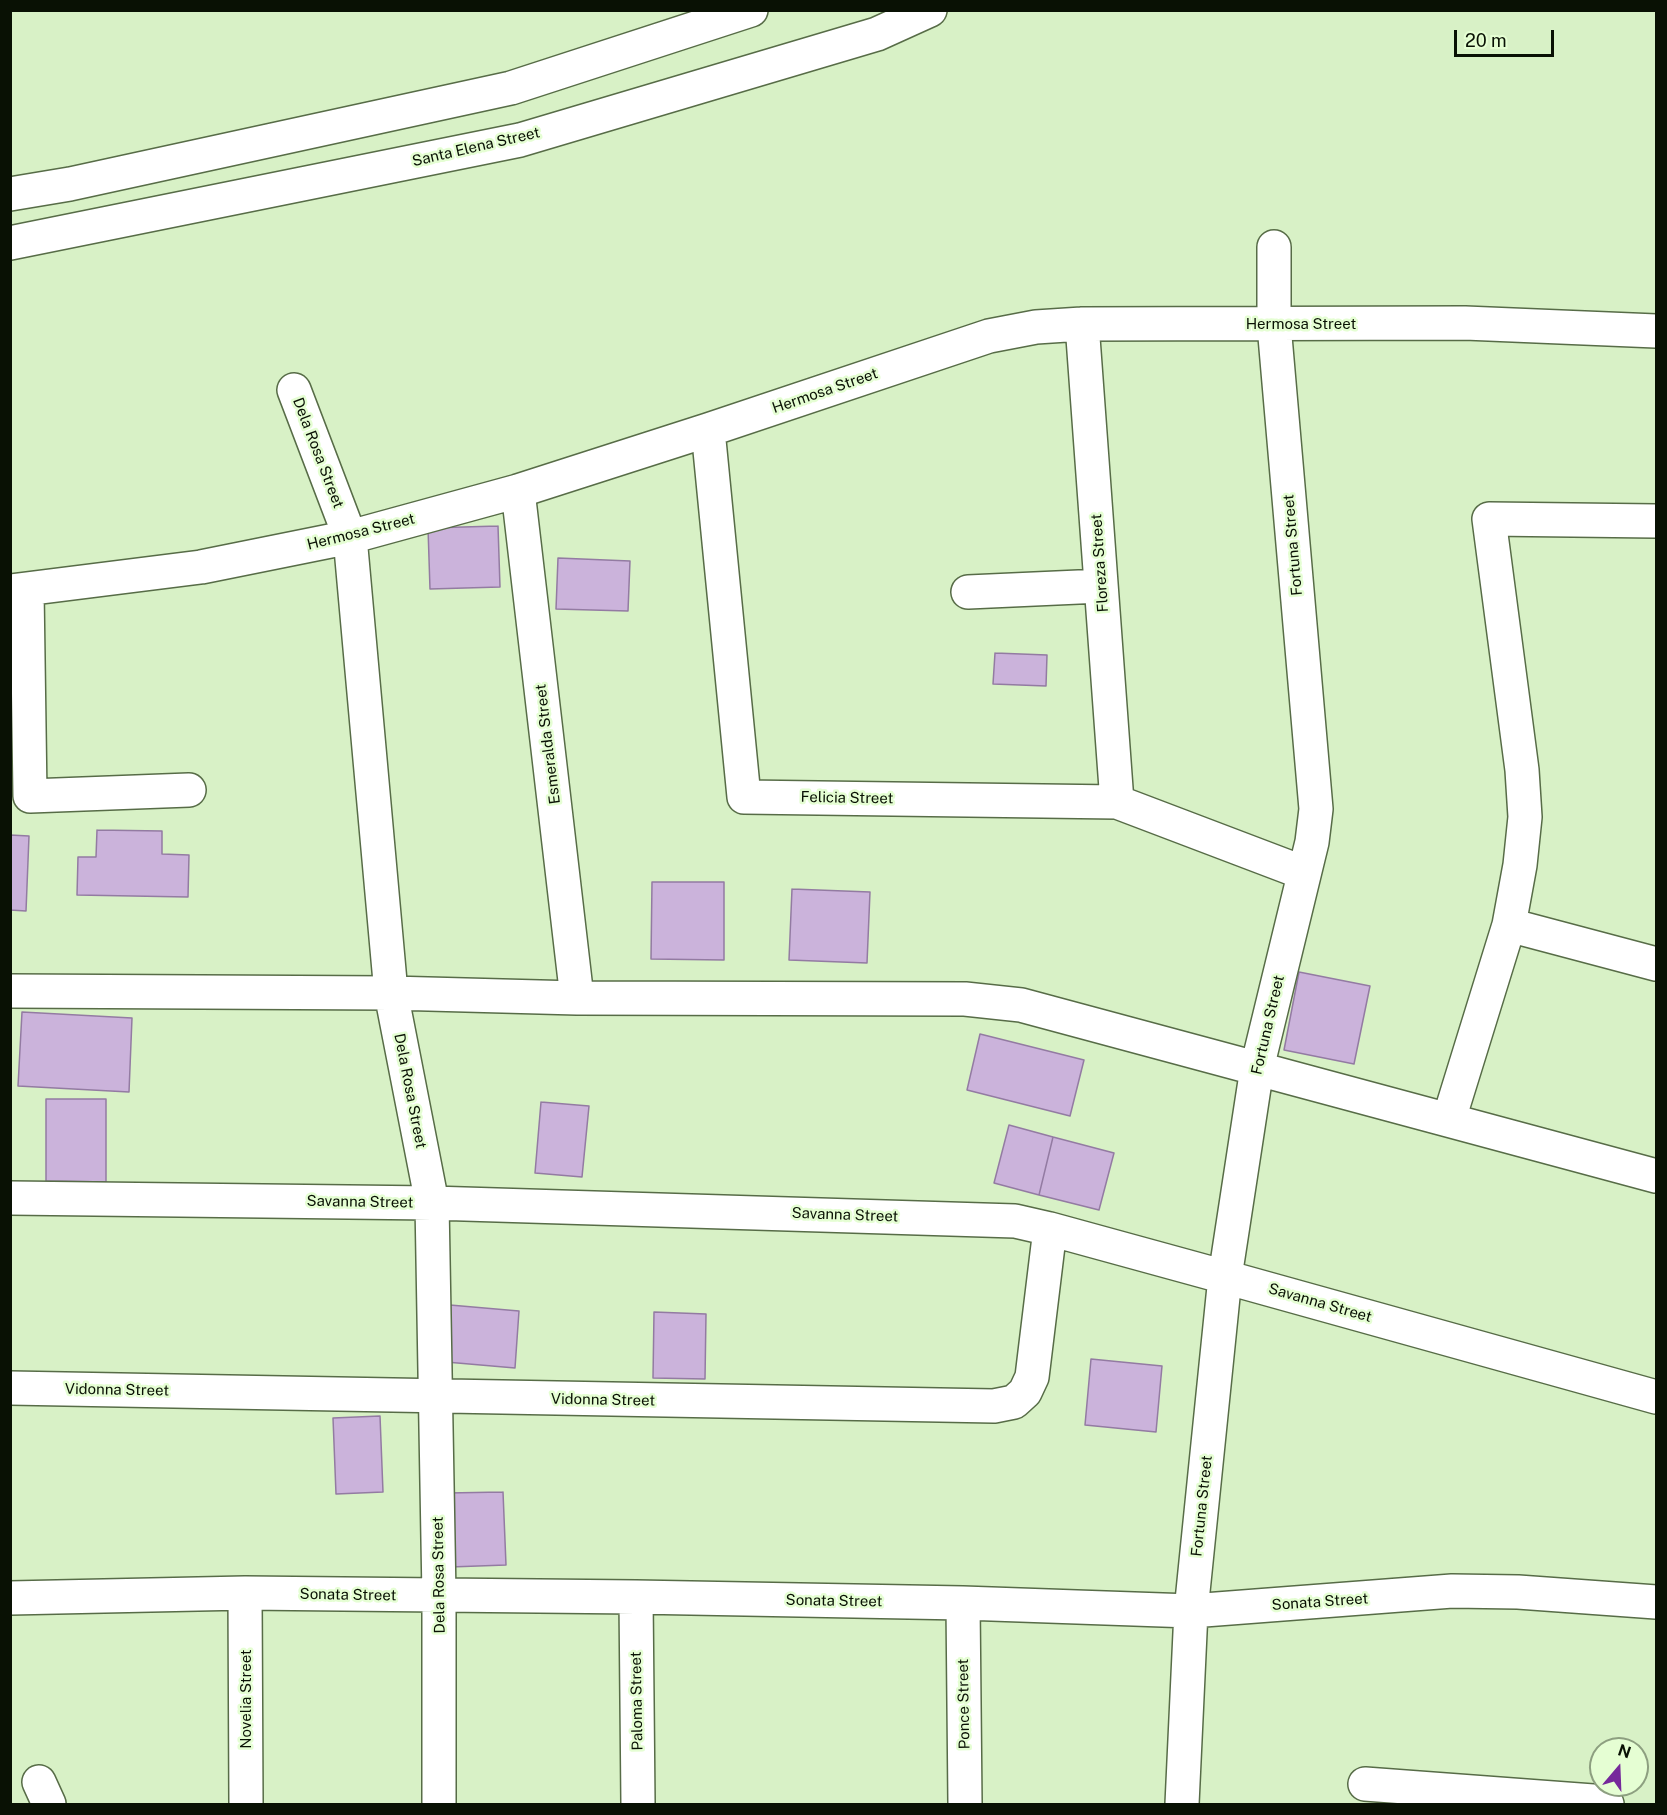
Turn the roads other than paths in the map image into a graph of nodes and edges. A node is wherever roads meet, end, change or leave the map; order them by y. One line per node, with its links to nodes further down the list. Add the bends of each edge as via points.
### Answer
1 (751, 10): 3 (street, via 511,88)
2 (930, 10): 4 (street, Santa Elena Street, via 878,34 520,140)
3 (10, 194)
4 (10, 243)
5 (1274, 247): 7 (street, Fortuna Street)
6 (1082, 324): 7 (street, Hermosa Street); 10 (street, Hermosa Street, via 989,336); 14 (street, Floreza Street)
7 (1274, 325): 8 (street, Hermosa Street, via 1465,323); 19 (street, Fortuna Street, via 1316,809)
8 (1656, 331)
9 (294, 390): 13 (street, Dela Rosa Street)
10 (708, 430): 11 (street, Hermosa Street); 18 (street, Felicia Street, via 744,797)
11 (518, 490): 13 (street, Hermosa Street); 24 (street, Esmeralda Street)
12 (1656, 521): 20 (street, via 1490,519 1525,817)
13 (350, 537): 15 (street, Hermosa Street, via 201,567); 23 (street, Dela Rosa Street)
14 (1101, 586): 16 (street); 18 (street, Floreza Street)
15 (19, 590): 17 (street, via 30,796)
16 (968, 592)
17 (189, 790)
18 (1117, 801): 19 (street, Felicia Street)
19 (1304, 873): 25 (street, Fortuna Street)
20 (1509, 925): 21 (street); 26 (street)
21 (1656, 964)
22 (10, 991): 23 (street)
23 (391, 993): 24 (street); 29 (street, Dela Rosa Street)
24 (577, 998): 25 (street, via 965,999 1021,1005)
25 (1257, 1068): 26 (street); 31 (street, Fortuna Street)
26 (1449, 1119): 27 (street)
27 (1656, 1176)
28 (10, 1198): 29 (street, Savanna Street)
29 (432, 1203): 30 (street, Savanna Street, via 985,1219); 33 (street, Dela Rosa Street)
30 (1050, 1229): 31 (street, Savanna Street); 33 (street, Vidonna Street, via 1032,1377 1025,1392 1014,1402 971,1407)
31 (1225, 1276): 34 (street, Savanna Street); 41 (street, Fortuna Street)
32 (10, 1388): 33 (street, Vidonna Street)
33 (436, 1397): 36 (street, Dela Rosa Street)
34 (1656, 1397)
35 (245, 1593): 36 (street, Sonata Street); 38 (street, Sonata Street); 43 (street, Novelia Street)
36 (440, 1596): 37 (street, Sonata Street); 44 (street, Dela Rosa Street)
37 (636, 1597): 40 (street, Sonata Street); 45 (street, Paloma Street)
38 (10, 1598)
39 (1656, 1602): 41 (street, Sonata Street, via 1452,1591)
40 (963, 1604): 41 (street, Sonata Street); 46 (street, Ponce Street)
41 (1191, 1611): 47 (street, Fortuna Street)
42 (1365, 1784): 48 (street)
43 (246, 1804)
44 (439, 1804)
45 (638, 1804)
46 (965, 1804)
47 (1182, 1804)
48 (1607, 1804)

